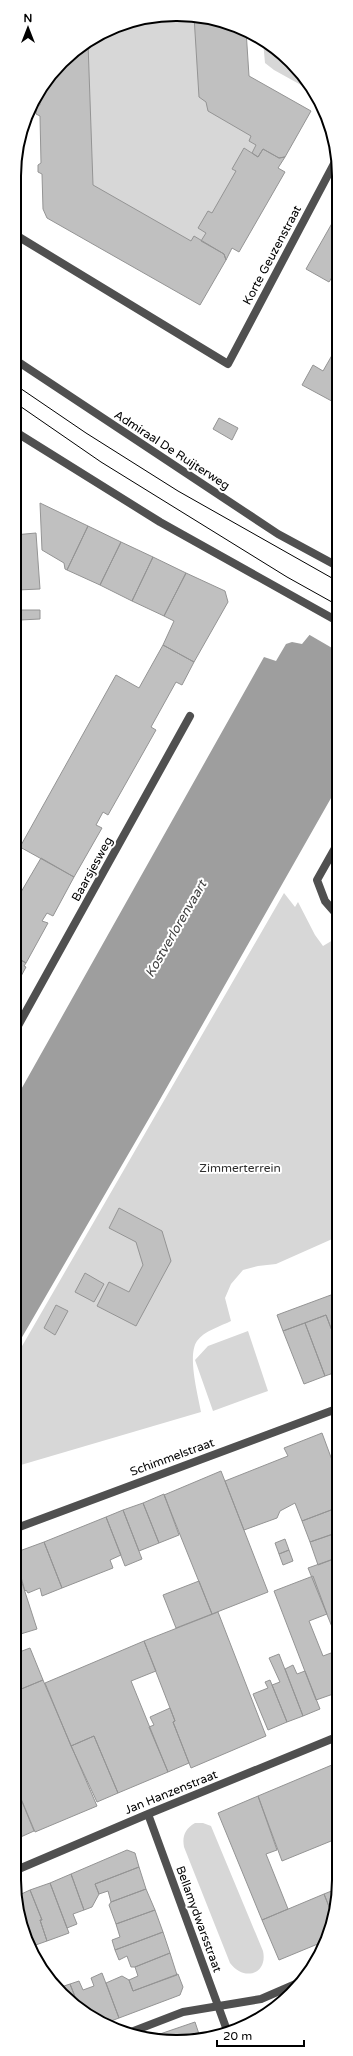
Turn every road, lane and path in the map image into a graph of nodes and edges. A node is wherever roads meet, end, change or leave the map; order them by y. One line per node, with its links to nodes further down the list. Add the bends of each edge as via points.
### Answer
1 (332, 167): 2 (street, Korte Geuzenstraat, via 228,364)
2 (21, 236)
3 (21, 363): 5 (street, Admiraal De Ruijterweg, via 278,534)
4 (21, 435): 6 (street, via 160,522)
5 (332, 563)
6 (332, 618)
7 (190, 716): 10 (street, Baarsjesweg)
8 (332, 853): 9 (street, via 317,880 325,901)
9 (332, 909)
10 (21, 1021)
11 (332, 1410): 12 (street, Schimmelstraat)
12 (21, 1526)
13 (332, 1739): 14 (street, Jan Hanzenstraat)
14 (148, 1814): 15 (street, Jan Hanzenstraat); 17 (street, Bellamydwarsstraat)
15 (21, 1868)
16 (287, 1988): 17 (street, via 261,1999)
17 (218, 2006): 18 (street, Bellamydwarsstraat); 19 (street, via 183,2012)
18 (226, 2027)
19 (136, 2030)

